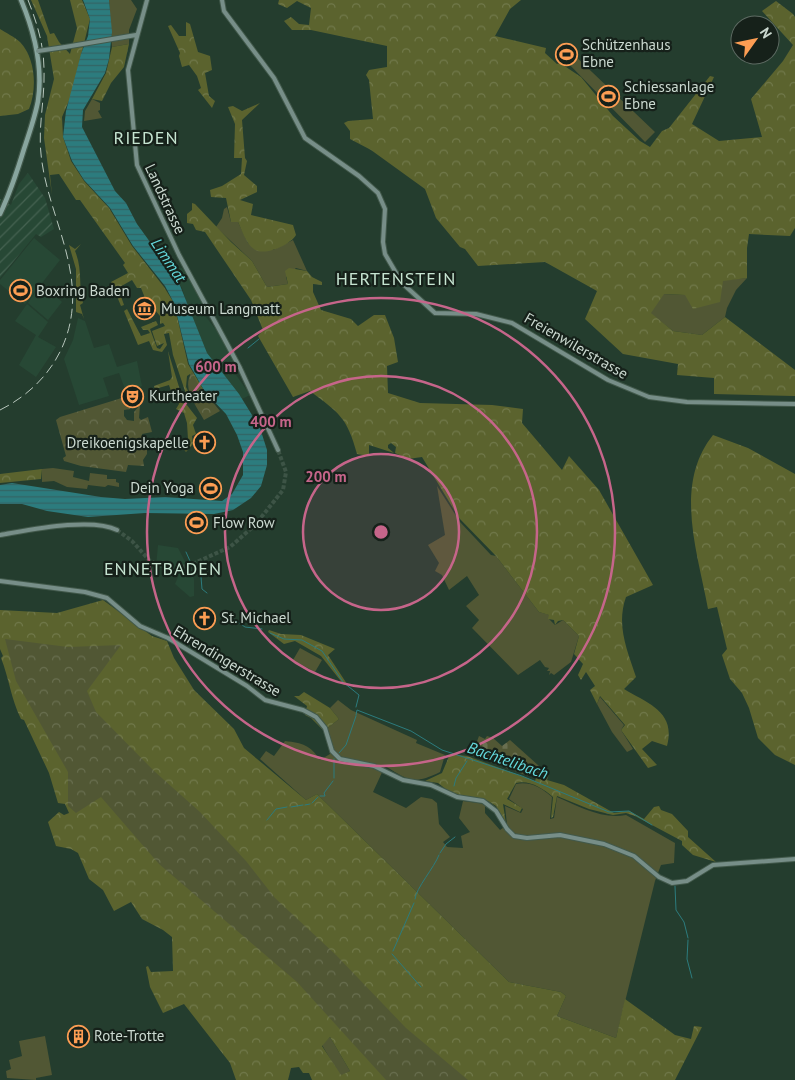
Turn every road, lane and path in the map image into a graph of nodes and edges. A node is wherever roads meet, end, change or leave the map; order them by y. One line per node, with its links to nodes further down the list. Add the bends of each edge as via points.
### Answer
1 (21, 0): 5 (main road)
2 (147, 0): 4 (main road, Landstrasse)
3 (222, 0): 7 (main road, Freienwilerstrasse, via 224,11 274,78 306,138 378,193 385,209 383,242 386,254 402,283 435,313 476,314 512,323 608,380 650,397 687,402)
4 (136, 35): 5 (main road, bridge); 8 (main road, Landstrasse, via 127,78 136,165)
5 (37, 52): 6 (main road, via 37,105 12,187)
6 (0, 214)
7 (795, 404)
8 (278, 449)
9 (115, 529): 10 (main road, via 98,525 67,526)
10 (0, 535)
11 (0, 580): 12 (main road, Ehrendingerstrasse, via 103,596 140,626 184,647 265,700 303,710 316,717 325,728 332,751 340,759 374,766 404,780 431,785 457,798 483,801 496,811 510,833 519,837 566,836 618,848 672,883 681,882 716,864)
12 (795, 859)

